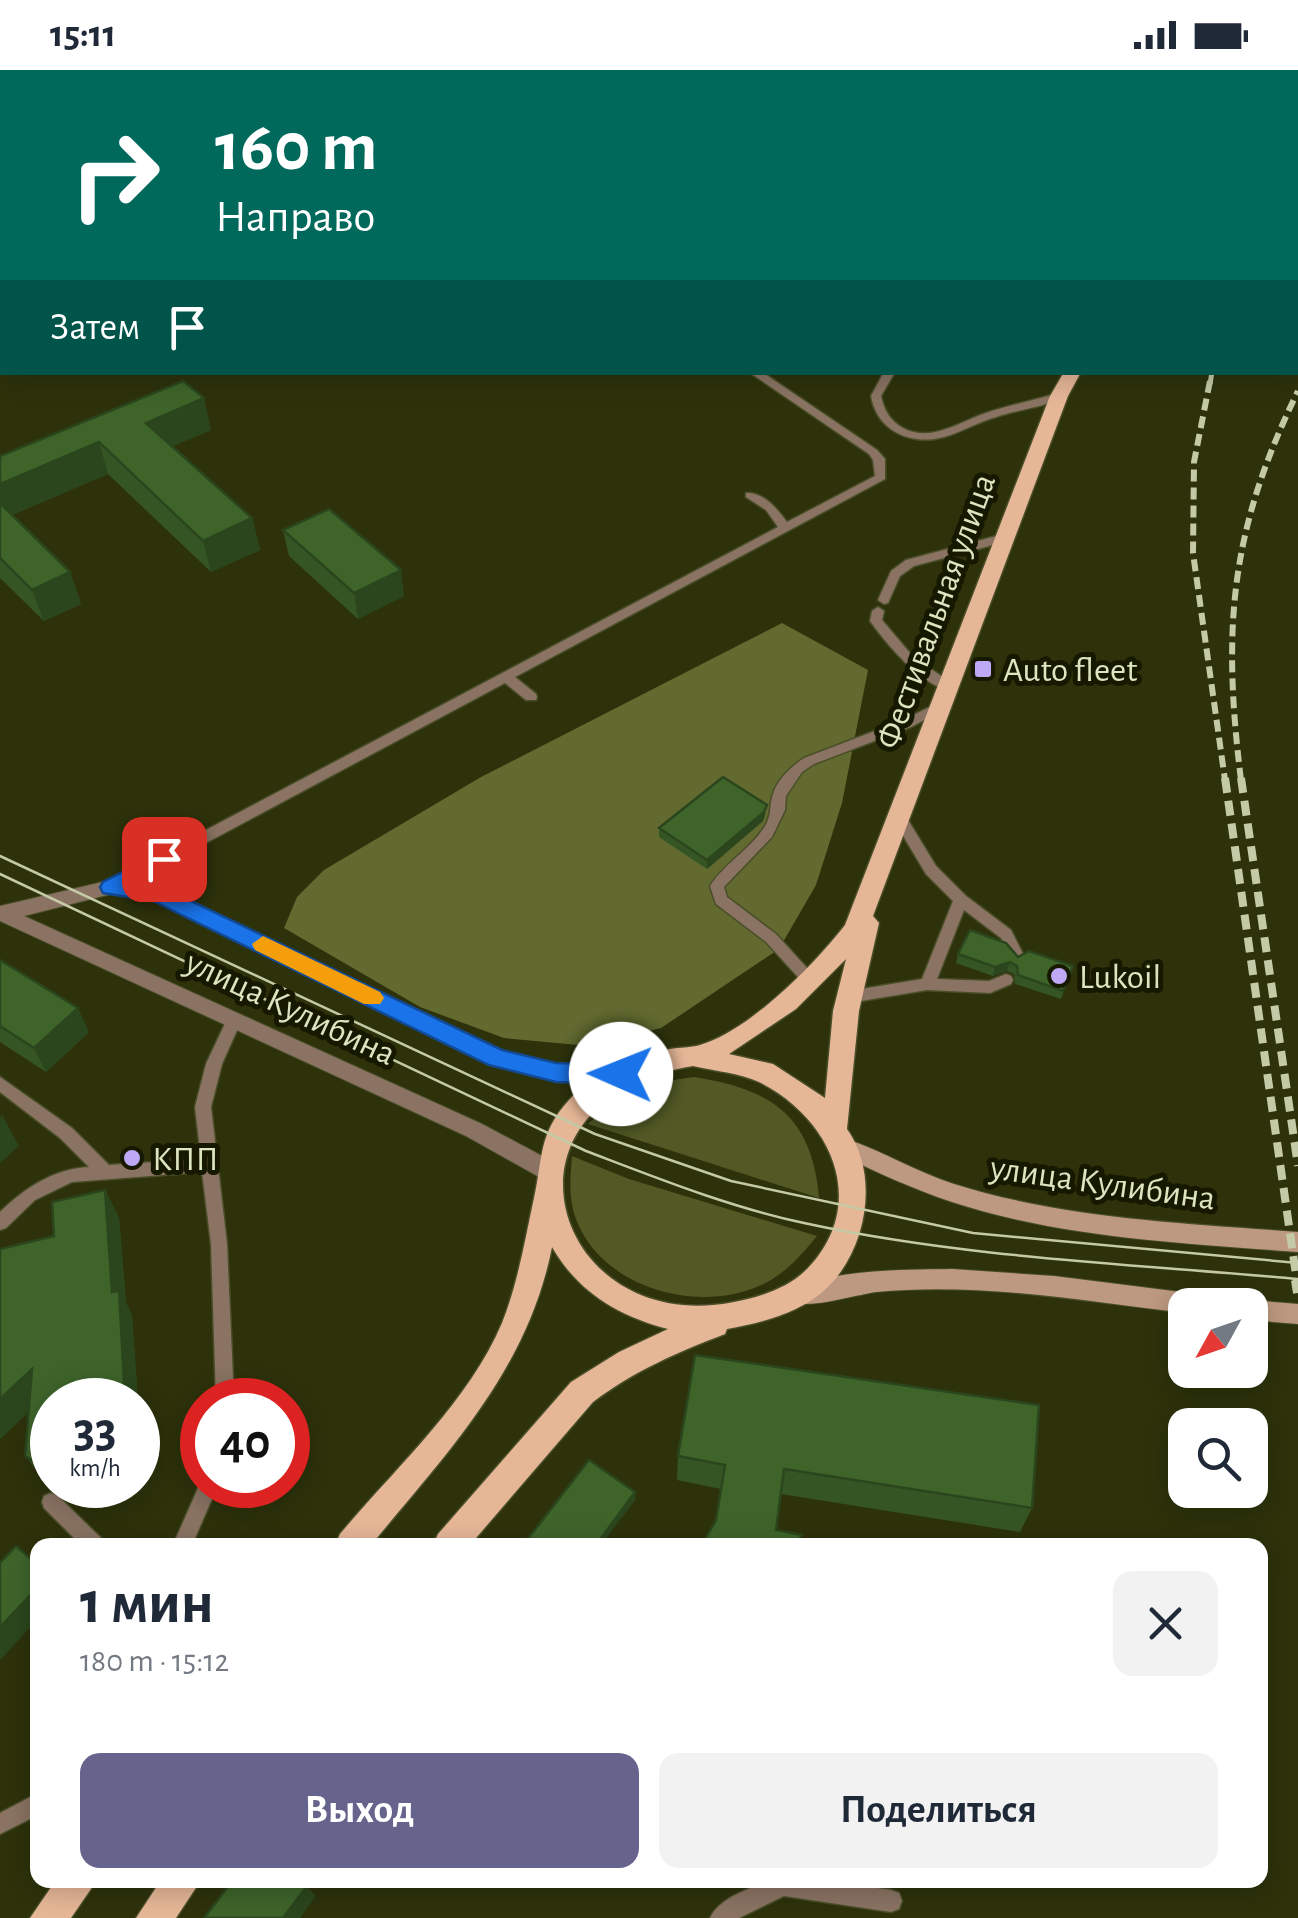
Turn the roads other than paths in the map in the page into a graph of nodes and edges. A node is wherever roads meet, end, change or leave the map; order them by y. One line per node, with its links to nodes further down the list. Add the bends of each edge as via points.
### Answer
1 (758, 375): 6 (lane, via 873,452 881,467 872,484)
2 (888, 375): 4 (lane, via 876,396 880,415 921,437)
3 (1071, 375): 4 (main road, Фестивальная улица)
4 (1059, 396): 7 (main road, Фестивальная улица)
5 (750, 494): 6 (lane)
6 (785, 528): 8 (lane)
7 (1004, 538): 9 (main road, Фестивальная улица); 9 (lane, via 910,563 895,574 881,606 876,621)
8 (506, 677): 10 (lane); 13 (lane)
9 (947, 696): 11 (main road, Фестивальная улица); 18 (lane, via 906,724 797,770 779,794 781,812 773,828 717,886 722,900 772,938)
10 (530, 698)
11 (900, 819): 12 (main road, Фестивальная улица); 14 (lane, via 931,870)
12 (876, 879): 18 (main road, Фестивальная улица, via 856,929); 20 (main road, Фестивальная улица)
13 (111, 887): 15 (street); 23 (street, via 157,893 497,1059 556,1073)
14 (961, 900): 16 (lane, via 1006,934); 19 (lane)
15 (1, 914): 21 (street, улица Кулибина)
16 (1016, 956)
17 (1006, 980): 19 (lane, via 990,987)
18 (812, 983): 22 (main road, Фестивальная улица, via 756,1027)
19 (927, 984): 20 (lane)
20 (849, 997): 25 (main road, Фестивальная улица)
21 (234, 1019): 26 (lane, via 203,1107); 28 (street, улица Кулибина, via 474,1130)
22 (702, 1056): 23 (main road); 25 (main road, via 778,1075 805,1093)
23 (621, 1074): 28 (main road, via 576,1109 559,1137)
24 (0, 1083): 27 (lane)
25 (841, 1138): 30 (main road, улица Кулибина, via 912,1180 993,1207 1130,1228); 31 (main road, via 854,1182 849,1227 827,1266)
26 (208, 1165): 27 (lane); 36 (lane, via 219,1244)
27 (106, 1173): 29 (lane, via 58,1178)
28 (548, 1182): 35 (main road, via 556,1227 573,1258 612,1294 674,1317); 41 (main road, via 524,1300 508,1342 464,1408)
29 (0, 1222)
30 (1298, 1242)
31 (785, 1300): 32 (main road, via 844,1286 953,1278); 35 (main road)
32 (1168, 1301)
33 (1268, 1312): 34 (main road)
34 (1298, 1314)
35 (738, 1316): 42 (main road, via 661,1345 595,1382)
36 (223, 1378)
37 (57, 1508): 39 (lane)
38 (199, 1508): 40 (lane)
39 (87, 1538)
40 (185, 1538)
41 (357, 1538)
42 (455, 1538)
43 (30, 1807): 44 (lane)
44 (0, 1824)
45 (72, 1888): 50 (main road)
46 (177, 1888): 51 (main road)
47 (777, 1888): 52 (lane)
48 (804, 1888): 49 (lane)
49 (892, 1901)
50 (48, 1918)
51 (154, 1918)
52 (721, 1918)

